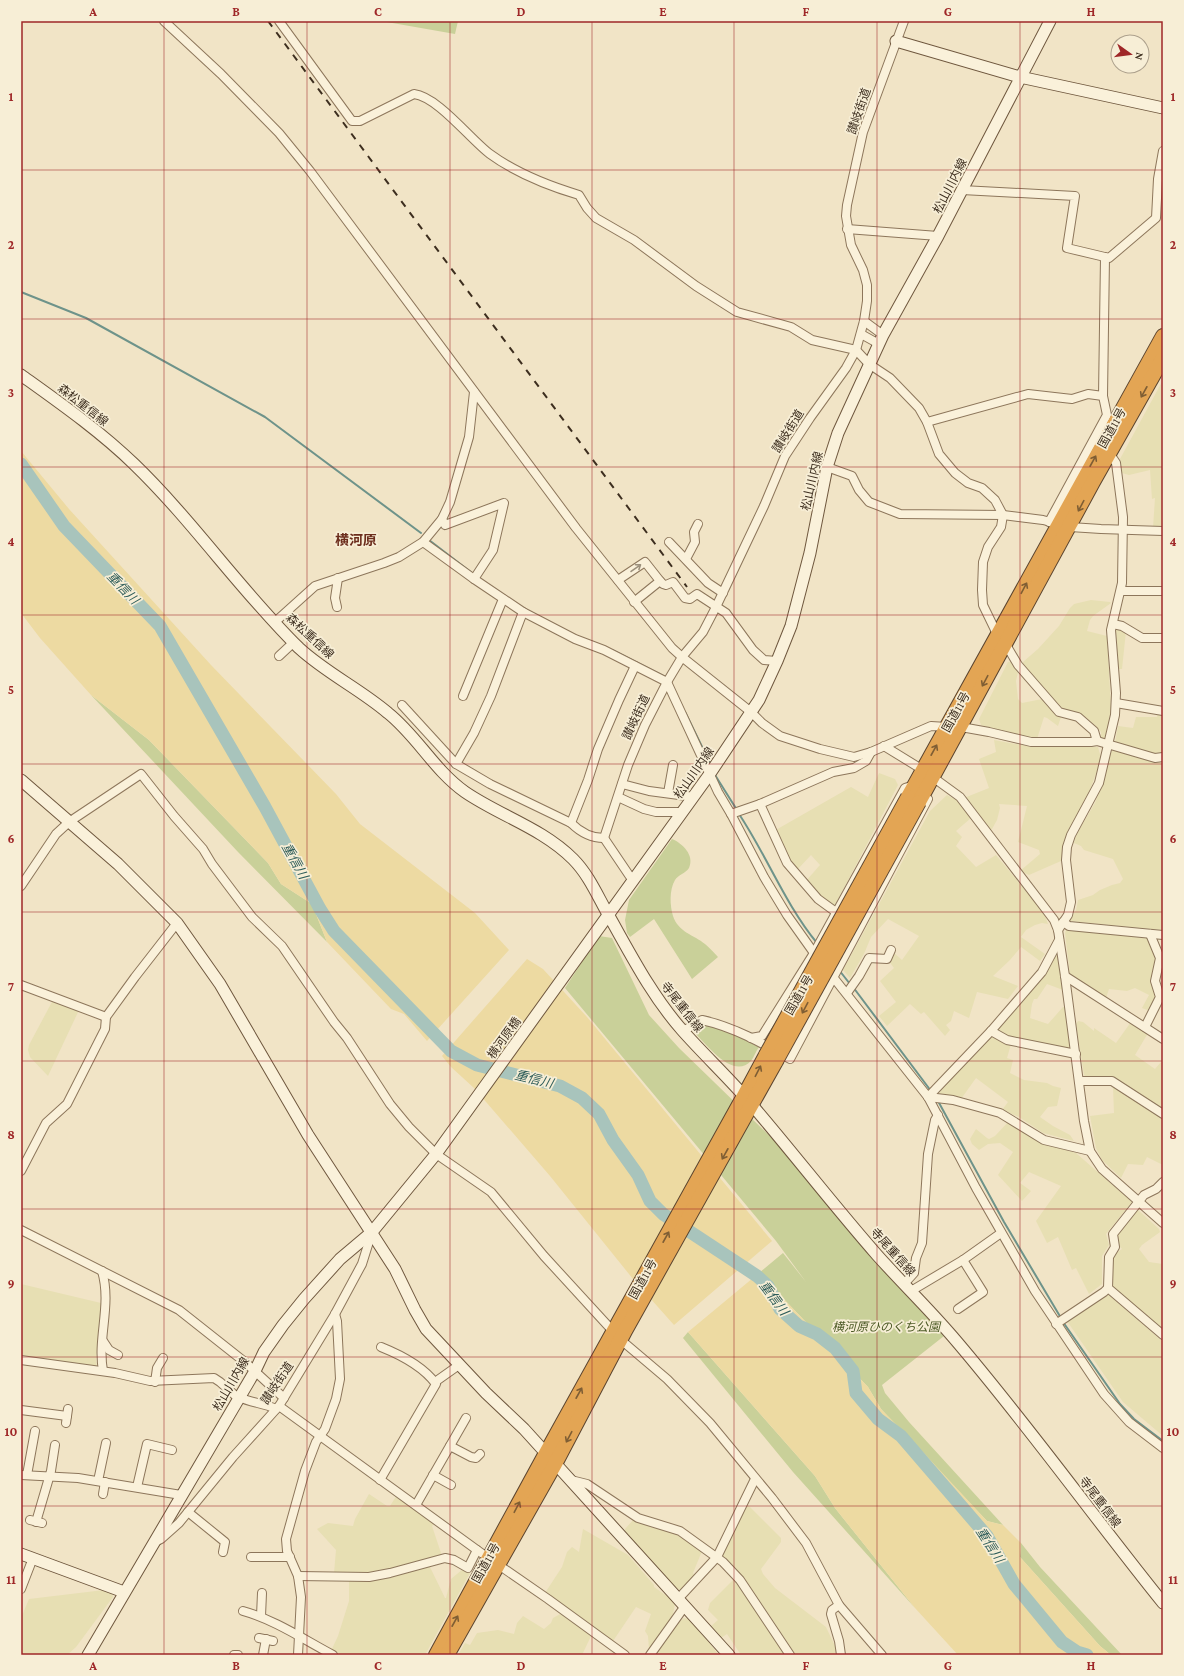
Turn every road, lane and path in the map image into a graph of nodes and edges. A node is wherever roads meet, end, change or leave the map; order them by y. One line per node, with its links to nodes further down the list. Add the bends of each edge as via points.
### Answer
1 (164, 21): 21 (street, via 279,133)
2 (279, 21): 17 (street, via 352,120 360,121 414,94 420,94 444,111 490,154 555,188 579,195 596,218 634,240 696,286 737,312 791,327 812,340)
3 (904, 21): 5 (street, 讃岐街道)
4 (1050, 21): 6 (main road, 松山川内線)
5 (896, 41): 6 (main road); 10 (street, 讃岐街道, via 863,132 847,205)
6 (1020, 77): 7 (main road); 9 (main road, 松山川内線)
7 (1163, 108)
8 (1163, 151): 12 (street, via 1158,179 1156,218 1109,258)
9 (962, 190): 11 (main road, 松山川内線); 12 (street, via 1075,196 1067,248)
10 (847, 229): 11 (street); 13 (street, 讃岐街道, via 867,285)
11 (938, 236): 16 (main road, 松山川内線)
12 (1105, 257): 22 (street)
13 (864, 321): 14 (street, 讃岐街道); 16 (street)
14 (861, 334): 16 (street); 17 (street, 讃岐街道)
15 (1163, 336): 29 (highway, 国道11号, one-way to 15)
16 (881, 340): 19 (main road, 松山川内線)
17 (856, 350): 19 (street); 42 (street, 讃岐街道, via 784,456 764,506)
18 (1163, 358): 24 (highway, 国道11号, one-way to 24)
19 (869, 364): 23 (street, via 890,378 919,408); 25 (main road, 松山川内線, via 838,433)
20 (21, 374): 49 (main road, 森松重信線, via 134,463)
21 (474, 392): 27 (street, via 466,448); 37 (street)
22 (1103, 396): 23 (street, via 1088,394 1072,399 1028,394); 29 (street, via 1107,415)
23 (927, 422): 26 (street, via 939,454 955,473 968,483 982,488 995,500)
24 (1110, 454): 29 (highway, 国道11号, one-way to 29); 30 (street, via 1116,463)
25 (827, 467): 26 (street, via 852,476 869,502 900,514); 56 (main road, 松山川内線, via 802,587)
26 (1003, 515): 29 (street); 52 (street, via 1001,527 988,547 983,562 982,590 983,605)
27 (442, 520): 32 (street); 35 (street, via 445,525 504,503 493,550)
28 (698, 524): 34 (street, via 694,532 695,542)
29 (1059, 524): 30 (street); 52 (highway, 国道11号)
30 (1123, 530): 31 (street); 41 (street)
31 (1163, 532)
32 (423, 542): 35 (street); 36 (street, via 399,557)
33 (669, 542): 34 (street)
34 (686, 559): 39 (street)
35 (475, 577): 44 (street)
36 (338, 578): 46 (street); 49 (street, via 310,589)
37 (618, 580): 38 (street, one-way to 38, via 645,562); 45 (street)
38 (660, 581): 43 (street, via 666,585 673,582 685,598 690,599); 45 (street)
39 (708, 583): 42 (street); 43 (street)
40 (1163, 590): 41 (street)
41 (1121, 591): 50 (street)
42 (723, 593): 47 (street, 讃岐街道)
43 (697, 594): 47 (street)
44 (503, 599): 48 (street); 59 (street)
45 (634, 602): 55 (street)
46 (337, 607)
47 (716, 607): 55 (street, 讃岐街道, via 703,632); 56 (street, via 726,613 753,650 764,660)
48 (523, 612): 57 (street, via 575,640 604,650); 71 (street, via 491,696)
49 (275, 622): 53 (main road, 森松重信線)
50 (1113, 624): 51 (street, via 1122,626 1142,638); 60 (street)
51 (1163, 638)
52 (1001, 640): 64 (highway, 国道11号, one-way to 64); 65 (highway, 国道11号); 66 (street, via 1018,666 1059,712 1078,718 1094,732)
53 (294, 642): 54 (street); 89 (main road, 森松重信線, via 315,662 389,713 412,735 432,762 461,789 560,847 579,865)
54 (279, 656)
55 (682, 657): 58 (street, 讃岐街道); 63 (street)
56 (777, 661): 63 (main road, 松山川内線)
57 (635, 666): 58 (street); 84 (street, via 598,749)
58 (668, 680): 73 (street); 75 (street, 讃岐街道, via 645,725)
59 (463, 696)
60 (1116, 703): 62 (street); 67 (street)
61 (402, 705): 71 (street)
62 (1163, 711)
63 (751, 712): 69 (street, via 780,736 854,757); 73 (main road, 松山川内線)
64 (961, 726): 66 (street, via 1031,742); 76 (highway, 国道11号)
65 (947, 727): 68 (street, via 931,726); 76 (highway, 国道11号, one-way to 65)
66 (1097, 741): 67 (street)
67 (1108, 745): 70 (street, via 1155,758); 90 (street, via 1099,783 1067,847 1071,902)
68 (884, 746): 69 (street); 76 (street)
69 (871, 752): 80 (street, via 866,761 854,768 833,772)
70 (1163, 757)
71 (456, 764): 84 (street, via 490,784)
72 (673, 765): 77 (street)
73 (709, 775): 78 (main road, 松山川内線); 82 (street)
74 (21, 780): 83 (main road)
75 (622, 784): 77 (street, via 649,792); 79 (street, 讃岐街道)
76 (921, 786): 88 (street, via 905,788); 92 (street, via 928,800); 93 (street, via 960,798 1054,920); 113 (highway, 国道11号, bridge)
77 (668, 793): 78 (street)
78 (694, 796): 81 (main road, 松山川内線)
79 (618, 798): 81 (street, via 650,811); 85 (street, 讃岐街道)
80 (760, 804): 82 (street); 88 (street, via 787,863 818,899)
81 (683, 812): 86 (main road, 松山川内線)
82 (731, 814): 99 (street, via 764,877)
83 (69, 822): 87 (street, via 56,834); 91 (main road, via 118,864); 117 (street, via 141,774 203,849 252,917 282,946 390,1104)
84 (571, 823): 85 (street, via 578,830 594,838)
85 (604, 838): 86 (street)
86 (633, 881): 89 (main road, 松山川内線)
87 (21, 886)
88 (835, 912): 92 (street); 99 (street)
89 (608, 915): 96 (main road, 松山川内線); 106 (main road, 寺尾重信線, via 657,999)
90 (1063, 922): 93 (street); 94 (street, via 1069,926)
91 (177, 923): 104 (street); 124 (main road, via 220,984 308,1135)
92 (859, 929): 101 (street)
93 (1058, 930): 97 (street)
94 (1150, 934): 95 (street); 105 (street, via 1160,958 1155,981 1160,997)
95 (1163, 935)
96 (593, 937): 117 (main road, 横河原橋)
97 (1059, 940): 100 (street); 107 (street, via 1042,972)
98 (891, 950): 103 (street, via 886,959 869,958)
99 (814, 953): 101 (street); 108 (street, via 762,1036)
100 (1065, 976): 105 (street); 110 (street)
101 (834, 977): 103 (street); 108 (street, via 790,1058)
102 (21, 985): 104 (street)
103 (847, 993): 112 (street)
104 (106, 1017): 118 (street, via 105,1029 67,1104 46,1123)
105 (1145, 1027): 109 (street)
106 (682, 1031): 108 (street, via 702,1020); 113 (main road, 寺尾重信線)
107 (991, 1031): 110 (street, via 1007,1040); 112 (street)
108 (751, 1038)
109 (1163, 1039)
110 (1076, 1054): 111 (street)
111 (1079, 1081): 114 (street, via 1112,1081); 116 (street)
112 (928, 1097): 115 (street); 116 (street, via 953,1100 1000,1113 1044,1140)
113 (748, 1101): 128 (main road, 寺尾重信線); 133 (highway, 国道11号)
114 (1163, 1114)
115 (938, 1115): 125 (street); 128 (street, via 928,1154 922,1243)
116 (1090, 1151): 121 (street, via 1102,1169)
117 (436, 1154): 124 (main road, 松山川内線); 133 (street, via 491,1192 544,1256)
118 (24, 1156): 119 (street)
119 (21, 1171)
120 (1163, 1182): 121 (street, via 1144,1195)
121 (1139, 1202): 122 (street); 129 (street, via 1113,1234 1115,1248 1109,1256)
122 (1163, 1223)
123 (21, 1230): 127 (street)
124 (372, 1232): 131 (street, 讃岐街道, via 362,1264); 140 (main road, via 395,1269 426,1330); 142 (main road, 松山川内線, via 340,1259 304,1299 264,1352)
125 (1001, 1233): 126 (street); 132 (street, via 1034,1292)
126 (963, 1260): 128 (street); 130 (street, via 983,1292)
127 (102, 1271): 135 (street, via 106,1305); 142 (street, via 179,1310)
128 (907, 1288): 188 (main road, 寺尾重信線, via 952,1336 1024,1423 1118,1548)
129 (1108, 1288): 132 (street); 134 (street)
130 (958, 1309)
131 (335, 1314): 146 (street, 讃岐街道); 152 (street, via 338,1321 340,1379 336,1399)
132 (1056, 1324): 156 (street, via 1116,1409)
133 (620, 1330): 158 (highway, 国道11号, one-way to 133); 160 (highway, 国道11号, one-way to 160); 164 (street, via 694,1405)
134 (1163, 1335)
135 (103, 1341): 137 (street, via 109,1350); 141 (street)
136 (381, 1347): 144 (street, via 410,1361)
137 (118, 1355)
138 (163, 1358): 143 (street, via 157,1368)
139 (21, 1361): 141 (street)
140 (459, 1365): 144 (street); 158 (main road)
141 (104, 1371): 143 (street)
142 (255, 1371): 145 (main road, 松山川内線); 146 (street)
143 (155, 1382): 145 (street, via 214,1378)
144 (435, 1382): 165 (street)
145 (239, 1397): 147 (street); 171 (main road, 松山川内線)
146 (284, 1398): 147 (street, 讃岐街道)
147 (278, 1408): 152 (street); 173 (street, 讃岐街道, via 251,1436)
148 (21, 1410): 149 (street)
149 (67, 1416)
150 (466, 1419): 155 (street)
151 (35, 1431): 161 (street)
152 (320, 1436): 165 (street); 179 (street, via 305,1471 287,1532 287,1551)
153 (106, 1443): 167 (street)
154 (55, 1445): 163 (street)
155 (450, 1446): 159 (street, via 471,1458 476,1458); 162 (street)
156 (1163, 1448)
157 (172, 1450): 169 (street, via 147,1444)
158 (546, 1453): 160 (main road); 182 (highway, 国道11号, one-way to 158)
159 (480, 1454)
160 (555, 1464): 166 (main road); 182 (highway, 国道11号)
161 (24, 1475): 163 (street)
162 (434, 1475): 168 (street); 172 (street)
163 (49, 1476): 167 (street); 174 (street)
164 (755, 1479): 180 (street); 189 (street, via 806,1543)
165 (380, 1480): 172 (street)
166 (570, 1480): 180 (street, via 587,1484 638,1518 680,1531); 187 (main road)
167 (102, 1481): 169 (street); 170 (street)
168 (451, 1485)
169 (137, 1487): 171 (street)
170 (103, 1494)
171 (181, 1494): 175 (main road, 松山川内線)
172 (416, 1505): 182 (street)
173 (188, 1512): 175 (street, 讃岐街道); 176 (street, via 225,1542)
174 (36, 1522)
175 (154, 1543): 185 (main road, 松山川内線)
176 (224, 1552)
177 (21, 1554): 181 (main road)
178 (250, 1557): 179 (street, via 261,1553)
179 (290, 1557): 183 (street)
180 (717, 1557): 187 (street); 205 (street, via 740,1580)
181 (32, 1558): 184 (street); 185 (main road)
182 (488, 1558): 183 (street, via 468,1568 445,1558 369,1577); 200 (highway, 国道11号, one-way to 182); 201 (highway, 国道11号); 202 (street)
183 (298, 1576): 192 (street)
184 (21, 1589)
185 (124, 1592): 194 (main road, 松山川内線)
186 (262, 1593): 191 (street)
187 (682, 1603): 203 (street); 204 (main road)
188 (1163, 1603)
189 (839, 1605): 206 (street, via 830,1614); 207 (street)
190 (243, 1611): 191 (street)
191 (261, 1616): 192 (street)
192 (299, 1637): 198 (street); 199 (street)
193 (266, 1639): 197 (street)
194 (88, 1655)
195 (234, 1655): 196 (street)
196 (238, 1655)
197 (263, 1655)
198 (298, 1655)
199 (333, 1655)
200 (436, 1655)
201 (447, 1655)
202 (625, 1655)
203 (650, 1655)
204 (729, 1655)
205 (790, 1655)
206 (841, 1655)
207 (882, 1655)

